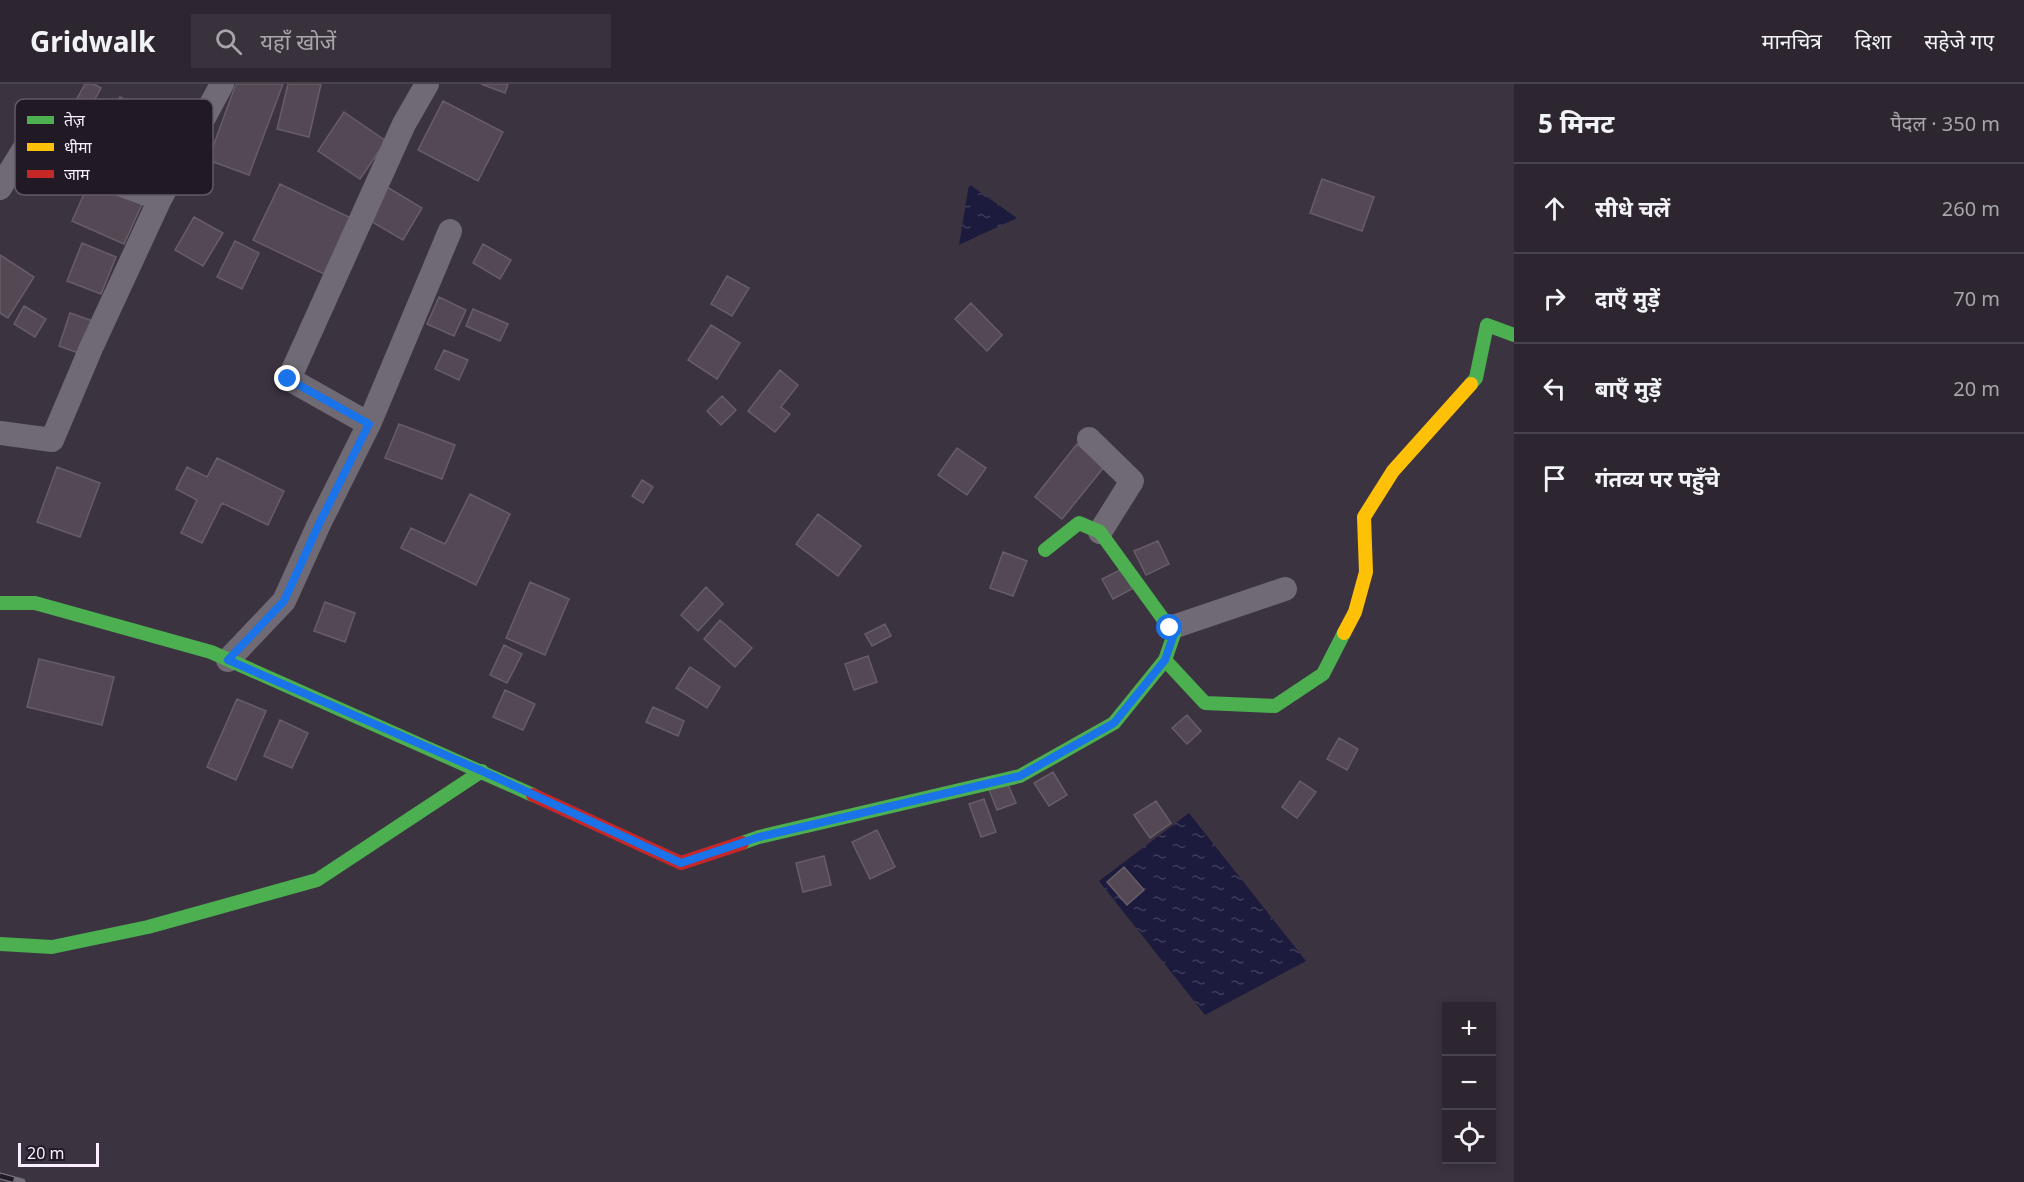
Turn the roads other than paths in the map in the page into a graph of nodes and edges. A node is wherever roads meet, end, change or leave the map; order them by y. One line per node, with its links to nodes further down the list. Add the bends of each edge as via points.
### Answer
1 (222, 84): 3 (street)
2 (427, 84): 11 (street, via 404,124 288,379)
3 (213, 101)
4 (15, 164): 5 (street)
5 (0, 188)
6 (149, 195): 8 (street)
7 (162, 195): 8 (street)
8 (160, 199): 12 (street, via 52,440)
9 (450, 231): 11 (street)
10 (1514, 335): 20 (street, via 1487,325 1476,378 1392,471 1364,517 1366,572 1355,612 1323,674 1275,706 1205,703)
11 (369, 424): 19 (street, via 284,601)
12 (0, 433)
13 (1089, 438): 14 (street, via 1132,481)
14 (1100, 532): 15 (street, via 1079,523); 18 (street)
15 (1045, 550)
16 (1285, 589): 18 (street)
17 (0, 603): 19 (street, via 35,603)
18 (1170, 628): 20 (street, via 1174,634)
19 (228, 660): 21 (street)
20 (1165, 660): 21 (street, via 1114,723 1020,776 759,837 681,863)
21 (482, 771): 22 (street, via 317,880 148,927 52,947)
22 (0, 944)

